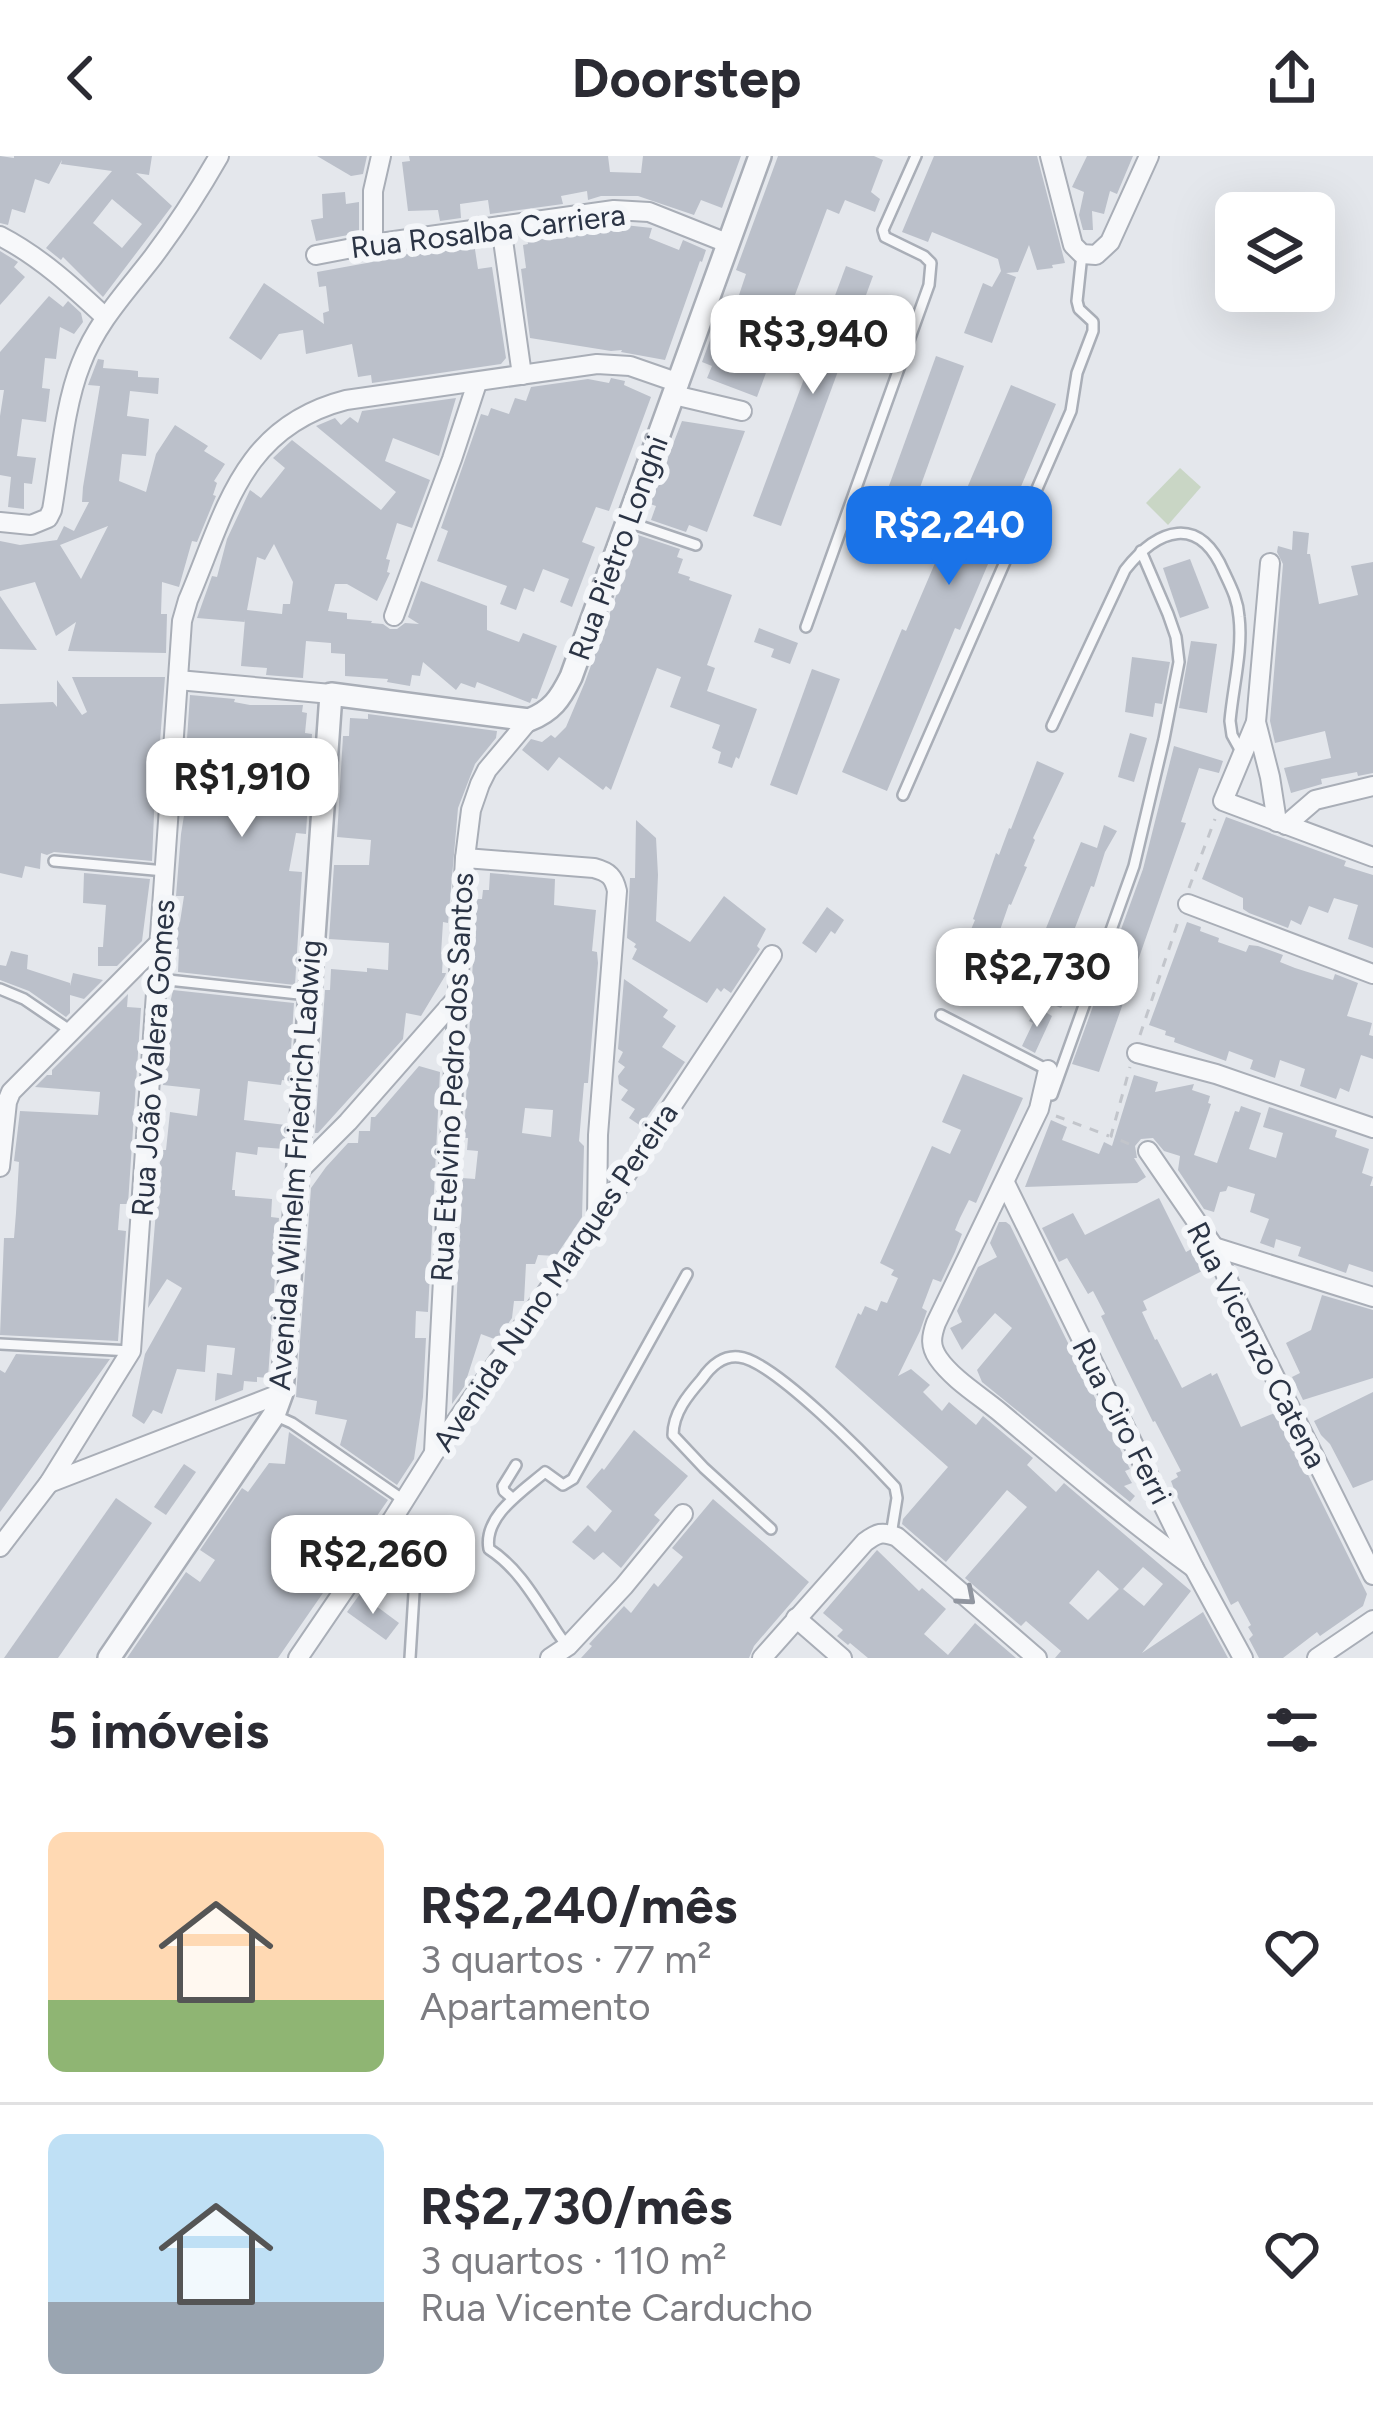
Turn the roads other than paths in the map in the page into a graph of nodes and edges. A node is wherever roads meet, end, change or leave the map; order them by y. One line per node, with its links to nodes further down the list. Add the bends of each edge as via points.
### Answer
1 (219, 156): 13 (street)
2 (381, 156): 10 (street)
3 (760, 156): 9 (street, Rua Pietro Longhi)
4 (916, 156): 24 (lane, via 883,230 931,263 929,285)
5 (1050, 156): 11 (street, via 1073,245)
6 (1149, 156): 11 (street, via 1110,242)
7 (501, 226): 9 (street, Rua Rosalba Carriera, via 635,210); 10 (street, Rua Rosalba Carriera); 14 (street)
8 (0, 236): 13 (street)
9 (727, 243): 16 (street, Rua Pietro Longhi)
10 (373, 244): 12 (street, Rua Rosalba Carriera)
11 (1089, 254): 32 (lane, via 1077,301 1093,331 1071,411)
12 (316, 255)
13 (105, 317): 18 (street, via 80,365 48,518)
14 (522, 375): 15 (street, Rua João Valera Gomes); 16 (street, Rua João Valera Gomes, via 612,364)
15 (477, 382): 23 (street); 25 (street, Rua João Valera Gomes, via 321,406 262,446 188,600)
16 (676, 389): 17 (street, Rua João Valera Gomes); 19 (street, Rua Pietro Longhi)
17 (742, 411)
18 (0, 522)
19 (625, 522): 20 (lane); 27 (street, Rua Pietro Longhi, via 571,677 560,699)
20 (696, 545)
21 (1141, 550): 29 (lane); 30 (lane, via 1186,532 1215,550 1238,603 1230,721); 51 (lane, via 1179,662 1134,866)
22 (1270, 563): 28 (street)
23 (394, 616)
24 (806, 627)
25 (178, 680): 26 (street); 37 (street, Rua João Valera Gomes)
26 (331, 694): 27 (street); 44 (street, Avenida Wilhelm Friedrich Ladwig)
27 (529, 720): 35 (street, Rua Etelvino Pedro dos Santos, via 480,784)
28 (1256, 722): 30 (street); 33 (street)
29 (1052, 726)
30 (1243, 754): 33 (street, via 1223,801)
31 (1373, 786): 33 (street, via 1315,800)
32 (903, 795)
33 (1281, 824): 34 (street)
34 (1373, 856)
35 (465, 858): 45 (street, Rua Etelvino Pedro dos Santos); 57 (street, via 595,868 614,878)
36 (54, 861): 37 (lane)
37 (165, 871): 39 (street, Rua João Valera Gomes)
38 (1188, 904): 41 (street)
39 (160, 942): 42 (street, Rua João Valera Gomes); 47 (street)
40 (772, 956): 57 (street, Avenida Nuno Marques Pereira)
41 (1373, 974)
42 (159, 979): 44 (lane); 62 (street, Rua João Valera Gomes)
43 (0, 989): 47 (lane)
44 (308, 995): 55 (street, Avenida Wilhelm Friedrich Ladwig)
45 (457, 999): 55 (street); 65 (street, Rua Etelvino Pedro dos Santos)
46 (941, 1015): 49 (lane)
47 (71, 1031): 50 (street)
48 (1137, 1053): 52 (street)
49 (1048, 1070): 51 (street)
50 (6, 1090): 54 (street)
51 (1045, 1102): 56 (street)
52 (1373, 1128)
53 (1148, 1151): 58 (street, Rua Vicenzo Catena)
54 (0, 1167)
55 (297, 1173): 63 (street, Avenida Wilhelm Friedrich Ladwig)
56 (1005, 1183): 77 (street, Rua Ciro Ferri); 77 (street, via 936,1323 933,1349 1015,1426)
57 (597, 1219): 65 (street, Avenida Nuno Marques Pereira)
58 (1214, 1247): 60 (street); 78 (street, Rua Vicenzo Catena)
59 (687, 1274): 68 (lane, via 581,1468 567,1485)
60 (1373, 1297)
61 (0, 1345): 62 (lane)
62 (131, 1351): 69 (street, Rua João Valera Gomes)
63 (282, 1393): 64 (street, Avenida Wilhelm Friedrich Ladwig); 69 (street)
64 (274, 1415): 71 (lane); 82 (street, Avenida Wilhelm Friedrich Ladwig)
65 (434, 1453): 71 (street, Avenida Nuno Marques Pereira)
66 (556, 1463): 68 (lane)
67 (516, 1465): 70 (lane, via 503,1486)
68 (544, 1472): 70 (lane)
69 (49, 1483): 76 (street, Rua João Valera Gomes)
70 (512, 1498): 81 (lane, via 487,1546 507,1560)
71 (404, 1501): 73 (street, Avenida Nuno Marques Pereira)
72 (683, 1514): 81 (street)
73 (392, 1520): 83 (street, Avenida Nuno Marques Pereira); 84 (lane, via 417,1544)
74 (771, 1528): 75 (lane, via 673,1435 673,1420 714,1364 736,1356 758,1363 895,1487)
75 (894, 1536): 79 (street, via 877,1533 865,1542); 88 (street, one-way to 88)
76 (0, 1547)
77 (1194, 1568): 89 (street, Rua Ciro Ferri)
78 (1373, 1575)
79 (796, 1618): 86 (street); 87 (street)
80 (1373, 1620): 90 (street)
81 (568, 1646): 85 (street)
82 (110, 1658)
83 (298, 1658)
84 (410, 1658)
85 (550, 1658)
86 (762, 1658)
87 (842, 1658)
88 (1037, 1658)
89 (1244, 1658)
90 (1317, 1658)

